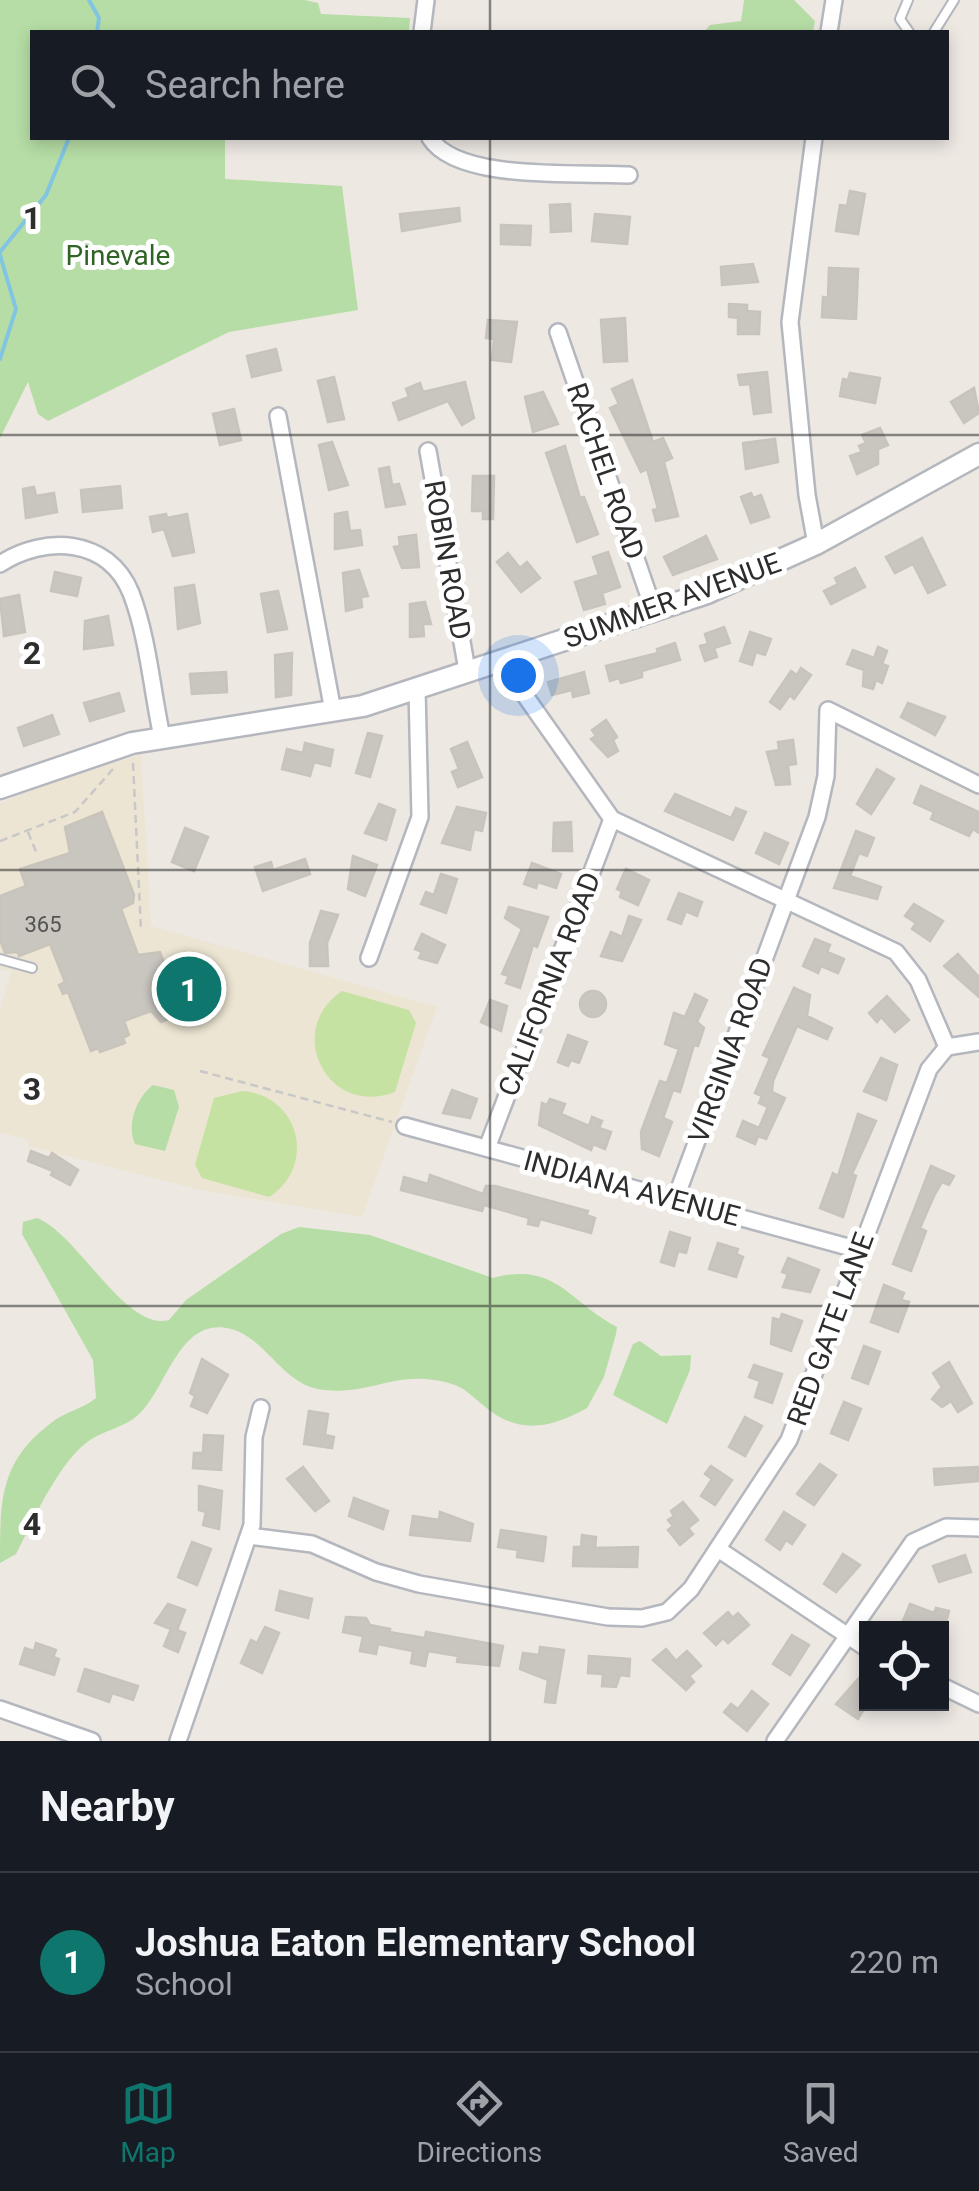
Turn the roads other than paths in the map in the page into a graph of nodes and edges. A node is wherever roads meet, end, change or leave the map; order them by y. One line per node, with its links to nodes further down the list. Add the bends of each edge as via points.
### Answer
1 (426, 0): 6 (street)
2 (834, 0): 7 (street)
3 (908, 0): 8 (lane, via 900,19)
4 (940, 0): 5 (lane)
5 (952, 3): 9 (lane)
6 (422, 30)
7 (829, 30)
8 (908, 30)
9 (935, 30)
10 (432, 140): 12 (street, via 445,155 472,166)
11 (814, 140): 17 (street, via 790,322)
12 (628, 175)
13 (558, 332): 19 (street, RACHEL ROAD)
14 (278, 416): 23 (street)
15 (428, 450): 21 (street, ROBIN ROAD)
16 (979, 454): 17 (street, SUMMER AVENUE)
17 (816, 544): 19 (street, SUMMER AVENUE, via 740,582)
18 (0, 564): 24 (street, via 31,548 64,544 112,566 132,596)
19 (654, 611): 20 (street, SUMMER AVENUE)
20 (506, 659): 21 (street, SUMMER AVENUE); 27 (street)
21 (467, 670): 22 (street, SUMMER AVENUE)
22 (418, 688): 23 (street, SUMMER AVENUE); 29 (street, via 420,817)
23 (333, 711): 24 (street, SUMMER AVENUE)
24 (162, 738): 26 (street, SUMMER AVENUE)
25 (979, 786): 28 (street, VIRGINIA ROAD, via 828,710 822,803)
26 (0, 788)
27 (612, 819): 28 (street); 35 (street, CALIFORNIA ROAD)
28 (786, 900): 33 (street, via 902,958); 36 (street, VIRGINIA ROAD)
29 (369, 958)
30 (0, 959): 31 (lane)
31 (32, 968)
32 (979, 1042): 33 (street)
33 (947, 1047): 37 (street, RED GATE LANE, via 922,1084)
34 (406, 1126): 35 (street, INDIANA AVENUE)
35 (487, 1148): 36 (street, INDIANA AVENUE)
36 (675, 1200): 37 (street, INDIANA AVENUE)
37 (859, 1250): 41 (street, RED GATE LANE, via 794,1428)
38 (261, 1408): 40 (street)
39 (979, 1528): 42 (street, via 946,1527 914,1542)
40 (249, 1536): 41 (street, RED GATE LANE, via 312,1544 419,1584 630,1618 675,1606); 48 (street)
41 (718, 1549): 42 (street)
42 (846, 1637): 43 (street); 49 (street)
43 (859, 1644)
44 (949, 1689): 45 (street)
45 (979, 1704)
46 (0, 1709): 47 (street)
47 (92, 1741)
48 (178, 1741)
49 (776, 1741)

